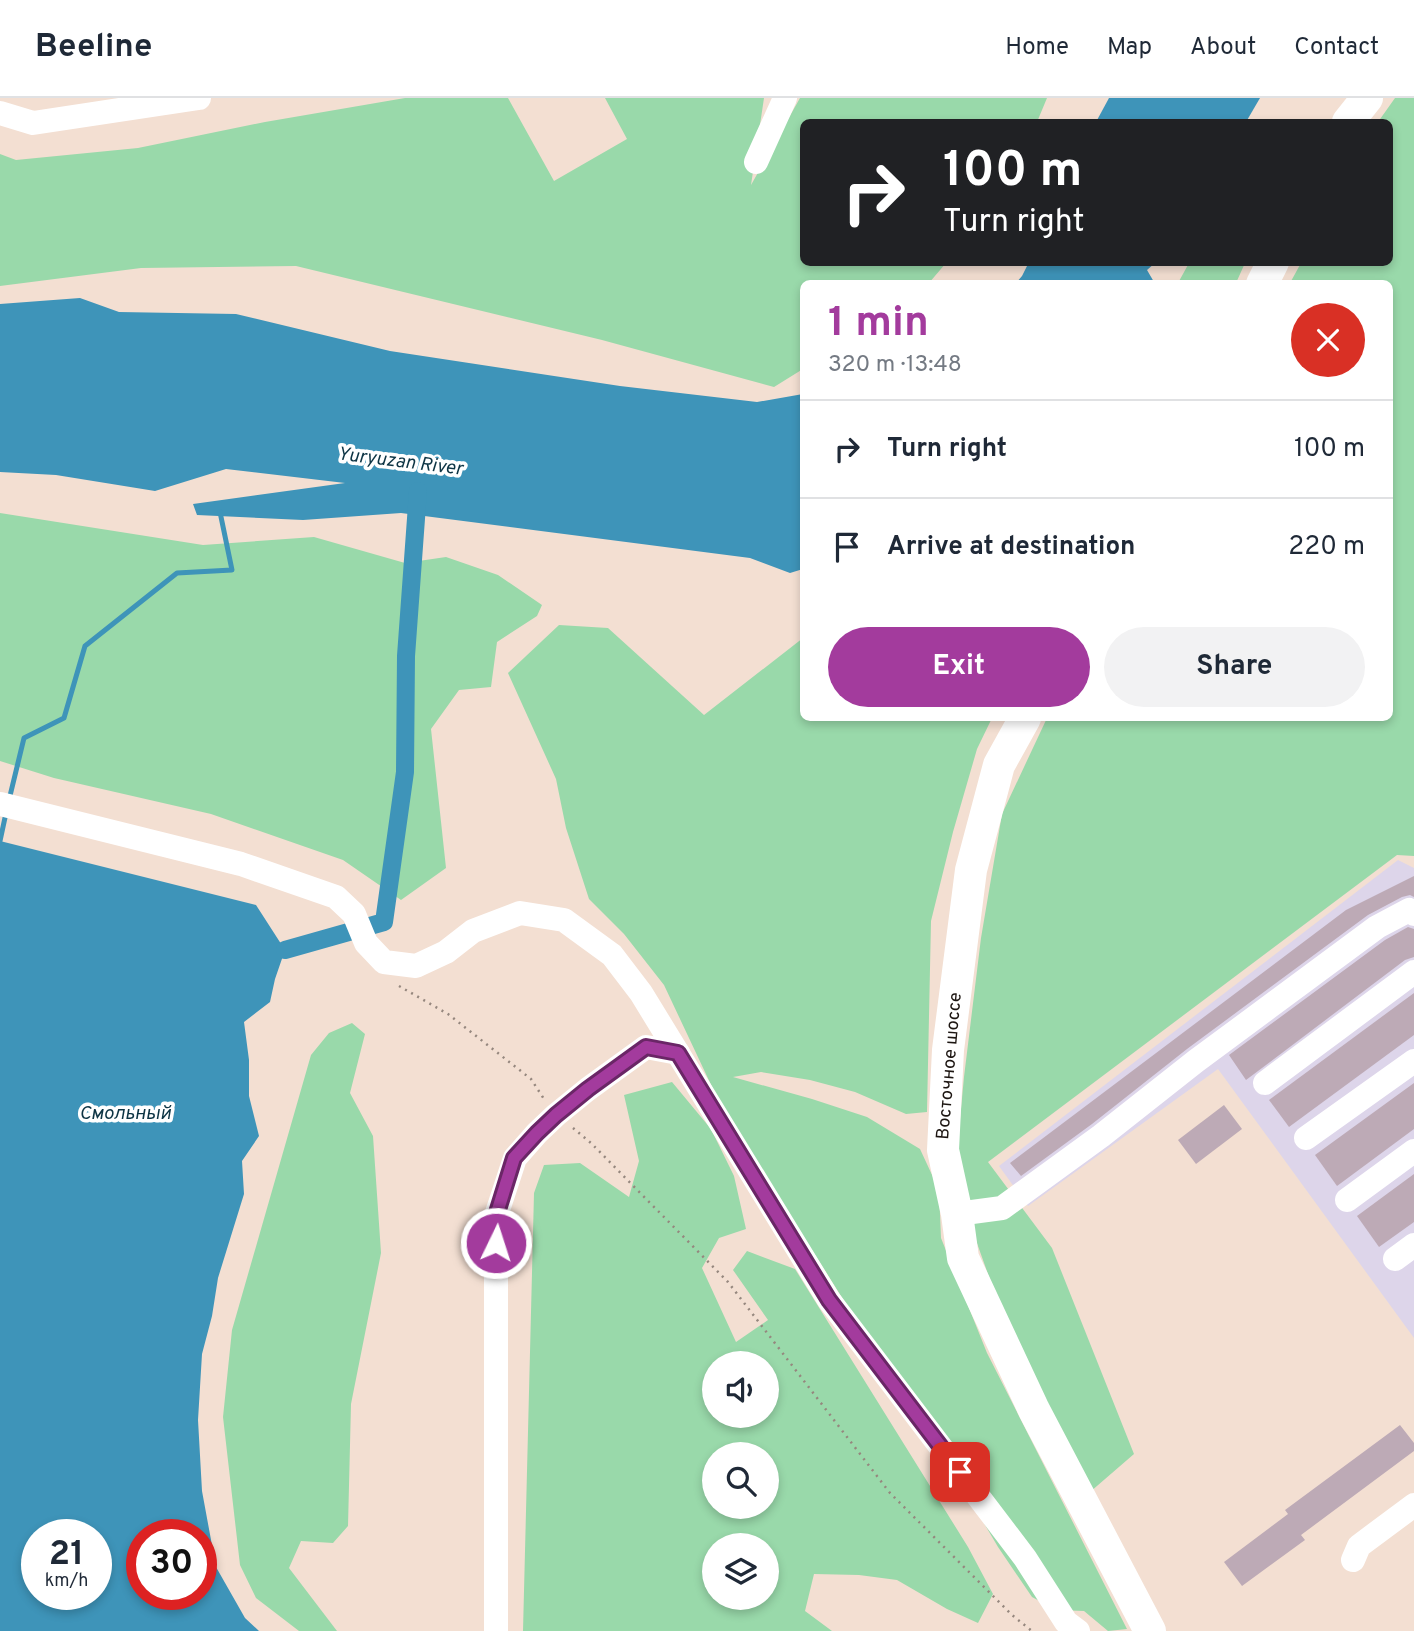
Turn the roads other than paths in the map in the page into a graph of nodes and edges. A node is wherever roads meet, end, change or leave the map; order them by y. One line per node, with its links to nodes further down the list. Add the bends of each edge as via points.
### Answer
1 (199, 98): 4 (street, via 33,123)
2 (785, 98): 6 (street)
3 (1367, 98): 5 (main road)
4 (0, 113)
5 (1350, 119)
6 (756, 162)
7 (1023, 721): 17 (main road, Восточное шоссе, via 999,765 971,870 948,1050 943,1150)
8 (0, 804): 11 (street, via 241,864 336,897 354,914 366,943 384,962 416,966 473,932 520,913 564,920 612,956)
9 (1414, 914): 17 (street, via 1409,911 1377,928 1002,1208)
10 (1414, 972): 13 (street)
11 (678, 1053): 20 (street, via 646,1047 556,1115 514,1158 496,1216); 21 (street, via 829,1300 1025,1558 1066,1622)
12 (1414, 1061): 14 (street)
13 (1265, 1083)
14 (1306, 1138)
15 (1414, 1151): 16 (street)
16 (1347, 1200)
17 (957, 1214): 22 (main road, Восточное шоссе, via 963,1258 1034,1410)
18 (1414, 1505): 19 (street, via 1359,1546)
19 (1353, 1560)
20 (496, 1631)
21 (1078, 1631)
22 (1150, 1631)

